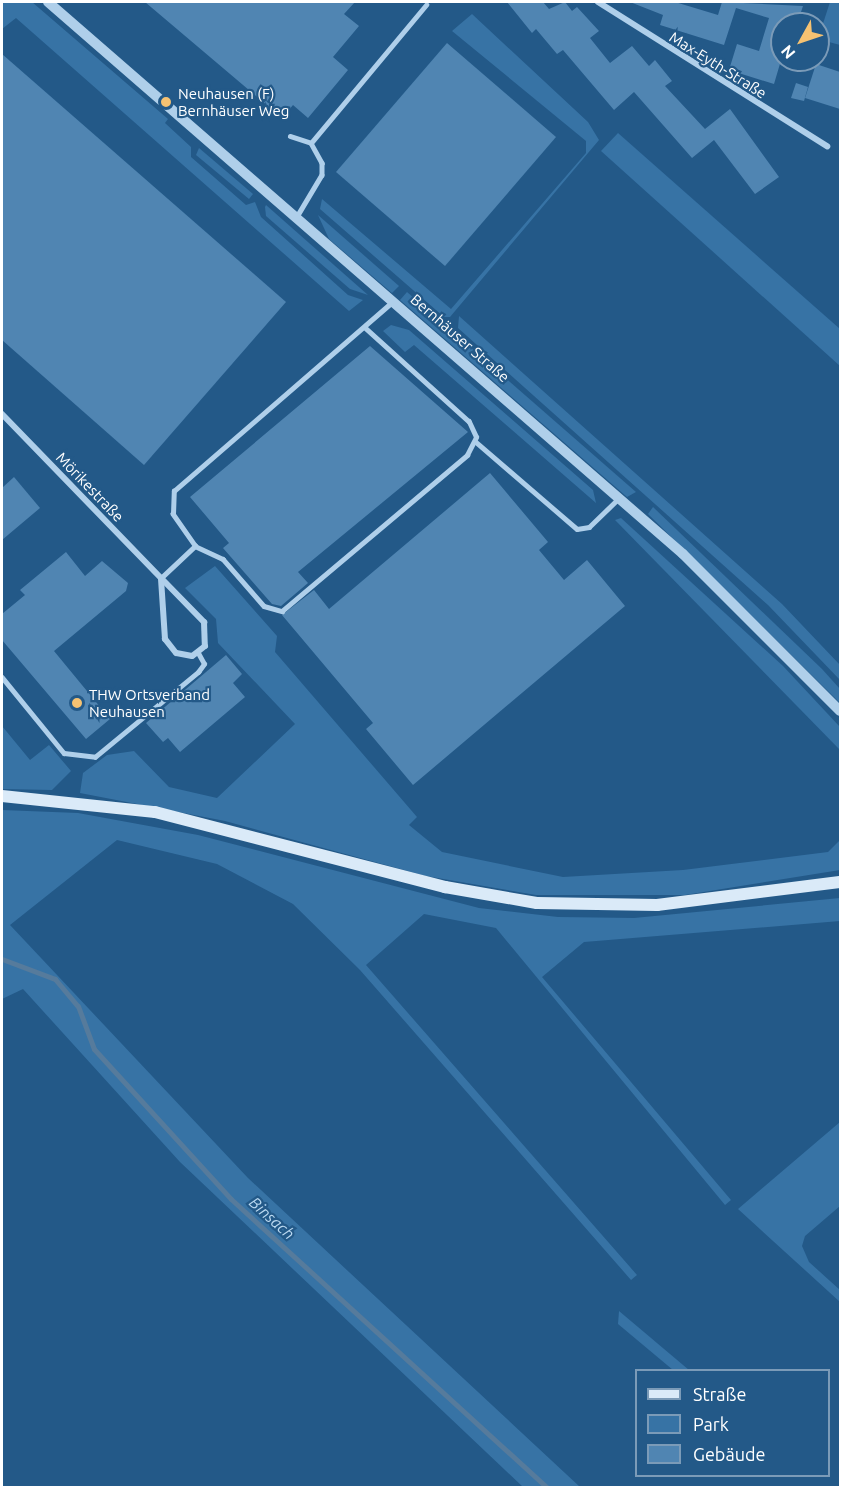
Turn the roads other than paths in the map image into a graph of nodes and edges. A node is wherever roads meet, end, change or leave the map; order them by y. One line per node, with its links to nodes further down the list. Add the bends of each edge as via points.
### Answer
1 (48, 2): 7 (street, Bernhäuser Straße)
2 (598, 2): 6 (street, Max-Eyth-Straße)
3 (426, 5): 5 (lane)
4 (290, 136): 5 (lane)
5 (311, 143): 7 (lane, via 322,163 322,175)
6 (827, 146)
7 (297, 217): 8 (street, Bernhäuser Straße)
8 (393, 300): 9 (lane); 12 (street, Bernhäuser Straße)
9 (366, 329): 11 (lane, via 459,412 475,430); 13 (lane, via 174,491 173,514)
10 (2, 414): 14 (street, Mörikestraße)
11 (476, 442): 12 (lane, via 577,529 589,527); 13 (lane, via 437,482 282,611 264,606 223,559)
12 (620, 497): 17 (street, Bernhäuser Straße)
13 (195, 546): 14 (lane)
14 (161, 578): 15 (street, Mörikestraße, via 204,622 208,638); 15 (street, via 165,639 184,657)
15 (198, 653): 16 (lane, via 204,664 198,672 95,757 64,753)
16 (2, 677)
17 (840, 711)
18 (2, 796): 19 (main road, via 155,812 445,887 545,903 657,905)
19 (840, 882)

